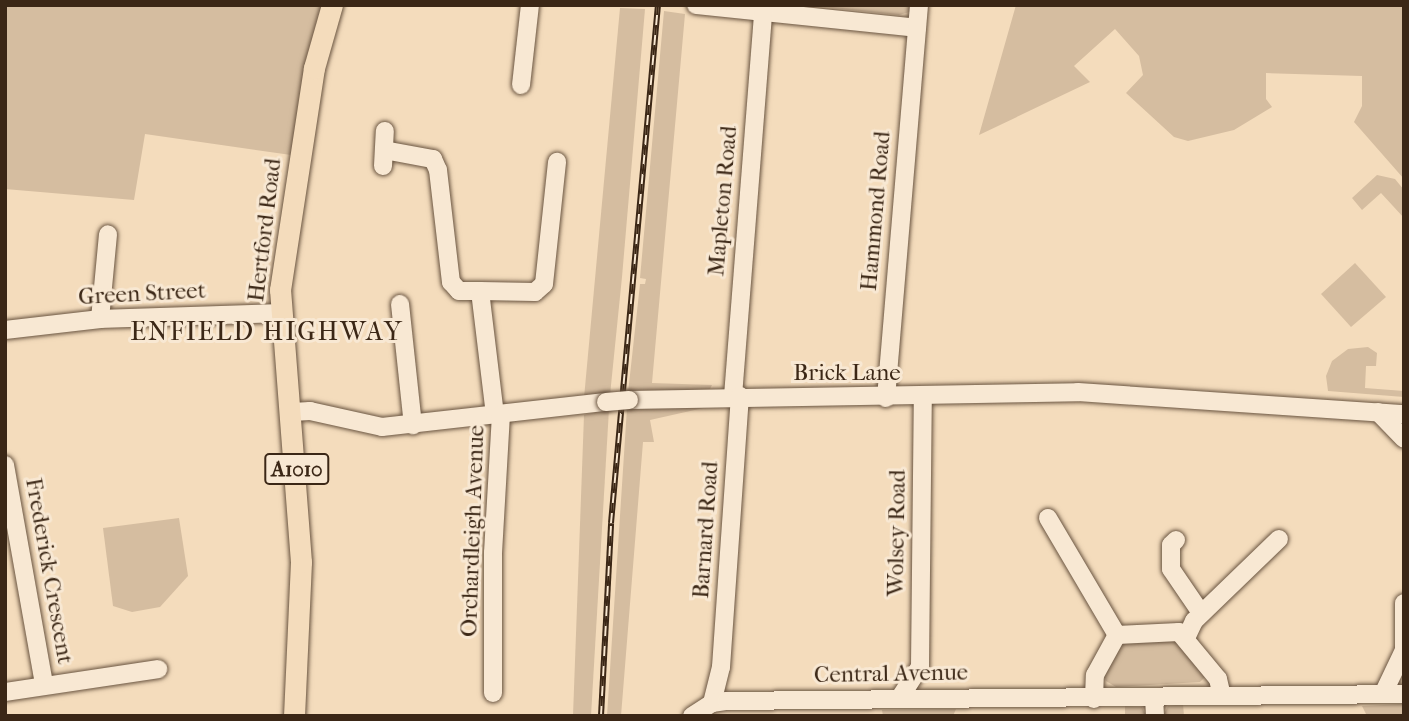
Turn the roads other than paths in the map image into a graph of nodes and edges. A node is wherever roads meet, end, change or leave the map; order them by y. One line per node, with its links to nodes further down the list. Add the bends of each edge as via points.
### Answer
1 (332, 5): 13 (main road, Hertford Road / A1010, via 304,125 285,243)
2 (530, 5): 7 (street)
3 (696, 5): 5 (street)
4 (919, 5): 6 (street, Hammond Road)
5 (764, 8): 6 (street); 16 (street, Mapleton Road)
6 (917, 28): 17 (street, Hammond Road)
7 (521, 85)
8 (385, 131): 11 (street, via 383,158 433,159 451,282 459,290)
9 (556, 162): 11 (street, via 544,284 535,292)
10 (107, 234): 14 (street)
11 (480, 291): 21 (street, Orchardleigh Avenue)
12 (400, 304): 23 (street)
13 (281, 313): 14 (street, Green Street); 19 (main road, Hertford Road / A1010)
14 (100, 319): 15 (street, Green Street)
15 (5, 330)
16 (737, 396): 17 (street, Brick Lane); 21 (street, Brick Lane, bridge, via 606,402); 34 (street, Barnard Road)
17 (886, 398): 18 (street, Brick Lane)
18 (923, 398): 20 (street, Brick Lane, via 1077,392); 35 (street, Wolsey Road)
19 (292, 412): 23 (street, Brick Lane, via 310,411 370,427); 49 (main road, Hertford Road / A1010, via 301,562)
20 (1378, 412): 22 (street, Brick Lane); 24 (street)
21 (498, 414): 23 (street, Brick Lane); 39 (street, Orchardleigh Avenue)
22 (1404, 414)
23 (413, 425)
24 (1404, 439)
25 (5, 465): 37 (street, Frederick Crescent)
26 (1048, 518): 31 (street)
27 (1279, 539): 30 (street)
28 (1177, 540): 30 (street, via 1171,545 1171,569)
29 (1404, 603): 33 (street)
30 (1201, 613): 32 (street)
31 (1117, 635): 32 (street, via 1180,632); 46 (street, via 1095,675)
32 (1186, 636): 42 (street, via 1218,679)
33 (1403, 654): 40 (street)
34 (721, 667): 47 (street); 48 (street, Barnard Road)
35 (920, 667): 44 (street); 45 (street)
36 (158, 669): 37 (street)
37 (44, 685): 38 (street)
38 (5, 692)
39 (493, 693)
40 (1382, 694): 41 (street, Central Avenue); 42 (street, Central Avenue)
41 (1404, 694)
42 (1222, 696): 43 (street, Central Avenue)
43 (1154, 697): 46 (street, Central Avenue); 51 (street)
44 (943, 698): 45 (street, Central Avenue); 46 (street, Central Avenue)
45 (899, 699): 47 (street, Central Avenue)
46 (1094, 699)
47 (742, 701): 48 (street, Central Avenue)
48 (712, 703): 50 (street, Central Avenue)
49 (294, 716)
50 (692, 716)
51 (1155, 716)

